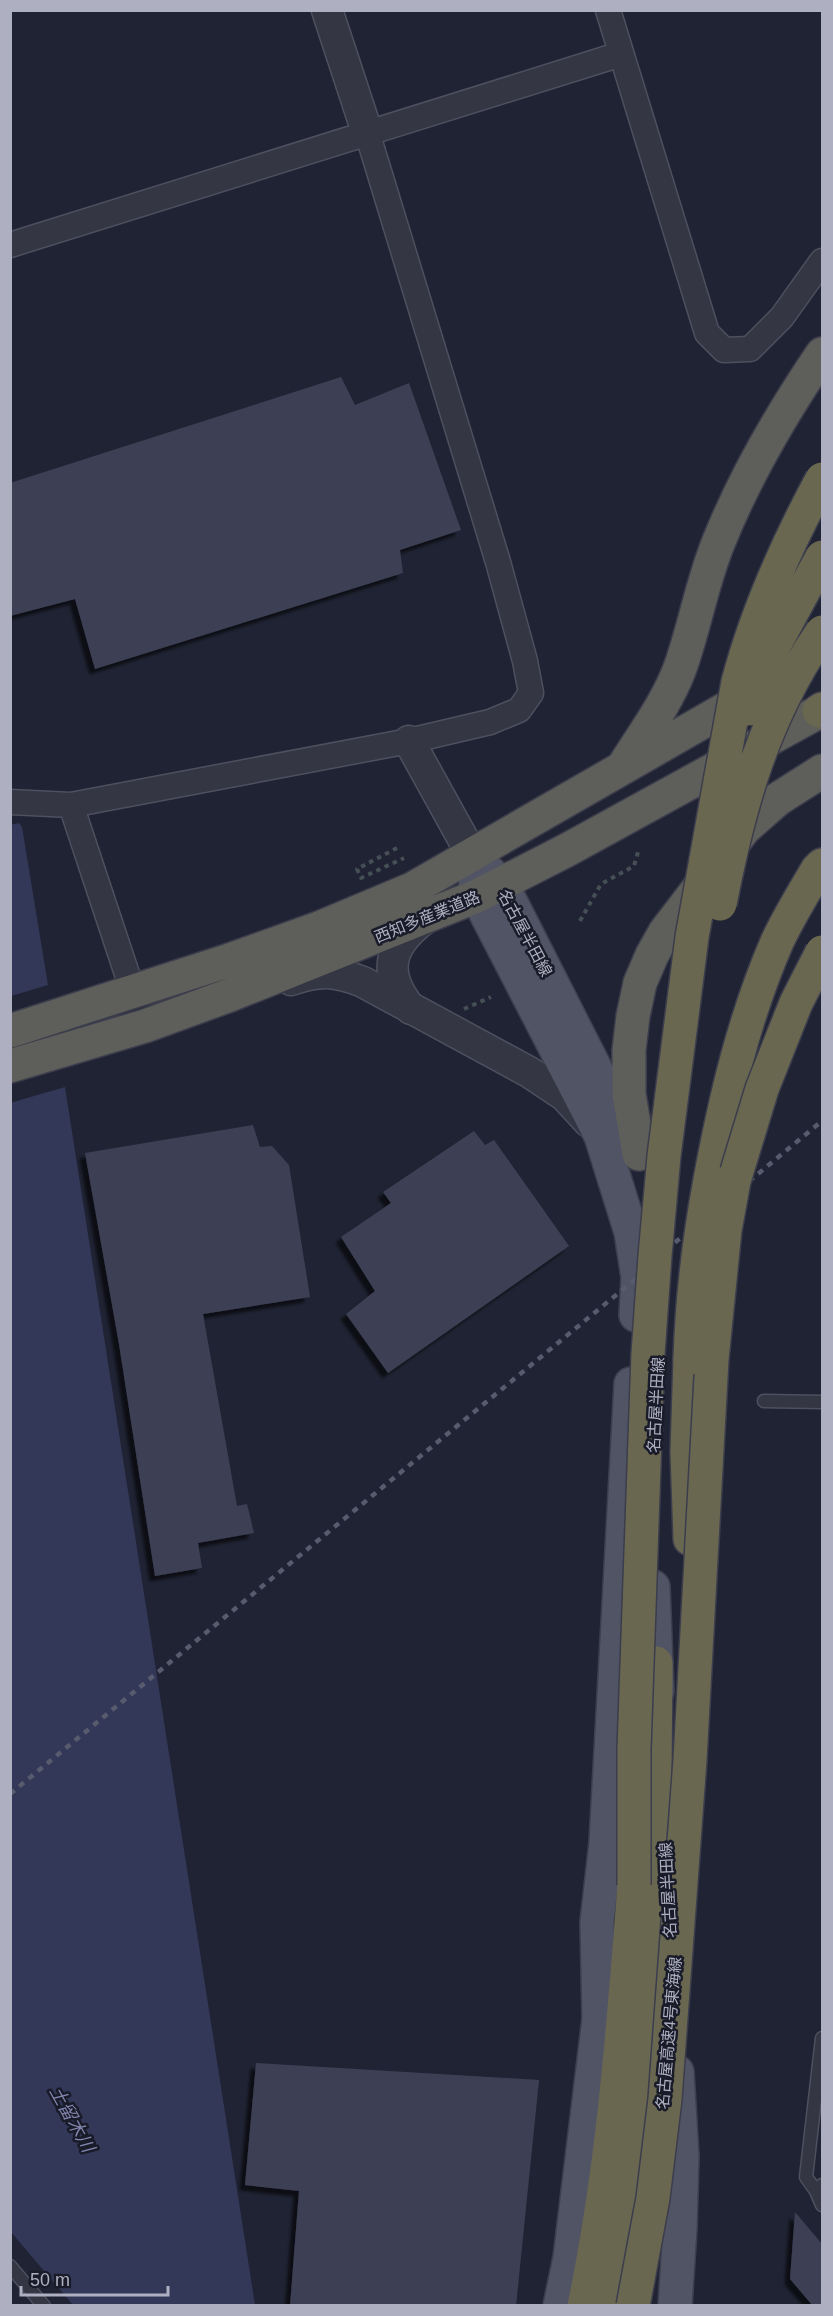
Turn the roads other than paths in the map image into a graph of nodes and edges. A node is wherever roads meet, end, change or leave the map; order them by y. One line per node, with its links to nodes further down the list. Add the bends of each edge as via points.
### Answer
1 (327, 10): 4 (street)
2 (608, 10): 3 (street)
3 (621, 54): 4 (street); 6 (street, via 707,333 724,350 750,349 782,317)
4 (368, 132): 5 (street); 13 (street, via 498,562 531,693 519,710 490,722)
5 (10, 245)
6 (822, 261)
7 (822, 354): 14 (highway, via 775,426 736,500 702,591 679,670)
8 (822, 479): 16 (highway, bridge, via 779,564 749,642)
9 (822, 557): 16 (highway, bridge, via 775,644)
10 (822, 632): 37 (highway, bridge, via 788,686 760,750 734,835 711,954 674,1245 648,1718)
11 (822, 651): 14 (highway, 西知多産業道路)
12 (821, 710): 21 (highway, 西知多産業道路)
13 (409, 741): 18 (street); 19 (street)
14 (620, 771): 19 (highway, 西知多産業道路)
15 (822, 771): 32 (highway, via 778,799 744,829 651,955 640,983 629,1050 629,1094)
16 (719, 789): 37 (highway, bridge, via 692,938 654,1267 634,1749)
17 (10, 802): 18 (street)
18 (71, 805): 24 (street)
19 (472, 855): 21 (main road, 名古屋半田線); 24 (highway, 西知多産業道路, via 412,889 319,928)
20 (822, 865): 35 (highway, bridge, via 777,941 760,984 730,1082 699,1238 687,1440)
21 (489, 891): 22 (highway, 西知多産業道路); 28 (main road, 名古屋半田線); 32 (main road, 名古屋半田線)
22 (427, 917): 25 (street, via 402,939 393,960 394,984); 26 (highway, 西知多産業道路)
23 (822, 952): 35 (highway, bridge, via 796,1003 762,1089 734,1181 724,1230 712,1359)
24 (133, 992): 27 (highway, 西知多産業道路)
25 (411, 1009): 26 (street, via 363,982 322,972); 29 (street)
26 (146, 1026): 30 (highway, 西知多産業道路)
27 (10, 1031)
28 (549, 1035): 29 (street, via 536,1060); 31 (main road, 名古屋半田線)
29 (515, 1065): 31 (street, via 565,1096)
30 (10, 1066)
31 (601, 1136): 43 (main road, 名古屋半田線, via 631,1232 638,1277 606,1843 597,1922 599,2019 570,2258)
32 (639, 1154): 36 (main road, 名古屋半田線, via 667,1249 651,1507)
33 (764, 1401): 34 (lane)
34 (822, 1402)
35 (694, 1662): 46 (highway, 名古屋高速4号東海線, bridge, via 665,2099)
36 (656, 1663): 45 (highway, via 653,1993 626,2217); 47 (main road, 名古屋半田線, via 682,2156)
37 (634, 1885): 44 (highway, via 614,2116)
38 (822, 2038): 39 (lane, via 806,2177)
39 (819, 2188): 40 (lane)
40 (822, 2205)
41 (10, 2266): 42 (lane)
42 (44, 2306)
43 (560, 2306)
44 (584, 2306)
45 (609, 2306)
46 (633, 2306)
47 (675, 2306)

